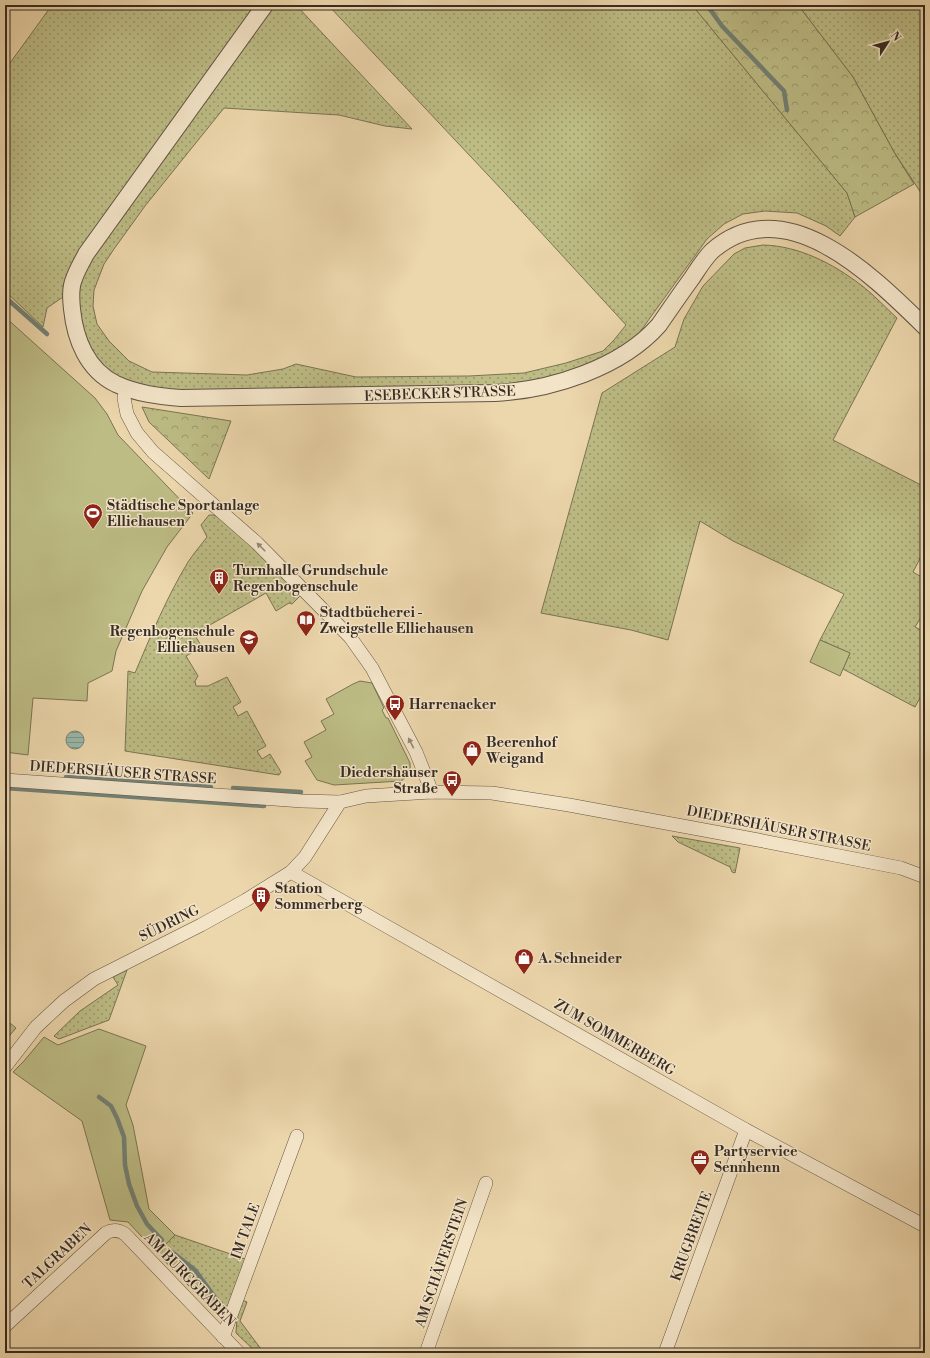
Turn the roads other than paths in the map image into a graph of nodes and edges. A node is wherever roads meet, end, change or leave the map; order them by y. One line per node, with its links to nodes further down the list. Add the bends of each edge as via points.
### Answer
1 (265, 5): 3 (street, ESEBECKER STRASSE, via 86,254 73,279 73,321 80,346 100,374)
2 (925, 327): 3 (street, ESEBECKER STRASSE, via 879,283 852,263 820,244 791,232 768,228 741,233 721,244 706,257 659,325 634,348 602,365 552,384 495,393 181,398 150,396)
3 (126, 388): 5 (street, one-way to 3, via 416,752 372,668 350,637 257,543 153,452 127,414 124,398)
4 (5, 780): 6 (street, DIEDERSHÄUSER STRASSE)
5 (432, 792): 6 (street, DIEDERSHÄUSER STRASSE, via 366,796); 8 (street, DIEDERSHÄUSER STRASSE, via 492,793 555,803 766,841 901,868)
6 (340, 802): 7 (street, SÜDRING, via 305,857)
7 (291, 872): 9 (street, SÜDRING, via 201,925 94,979 64,1001 36,1027); 10 (street, ZUM SOMMERBERG)
8 (925, 877)
9 (5, 1067)
10 (746, 1130): 13 (street, ZUM SOMMERBERG); 19 (street, KRUGBREITE)
11 (297, 1136): 16 (street, IM TALE)
12 (486, 1183): 18 (street, AM SCHÄFERSTEIN)
13 (925, 1226)
14 (117, 1230): 15 (street, TALGRABEN, via 106,1233); 16 (street, AM BURGGRABEN, via 125,1234)
15 (5, 1326)
16 (223, 1337): 17 (street, AM BURGGRABEN)
17 (239, 1353)
18 (426, 1353)
19 (665, 1353)

